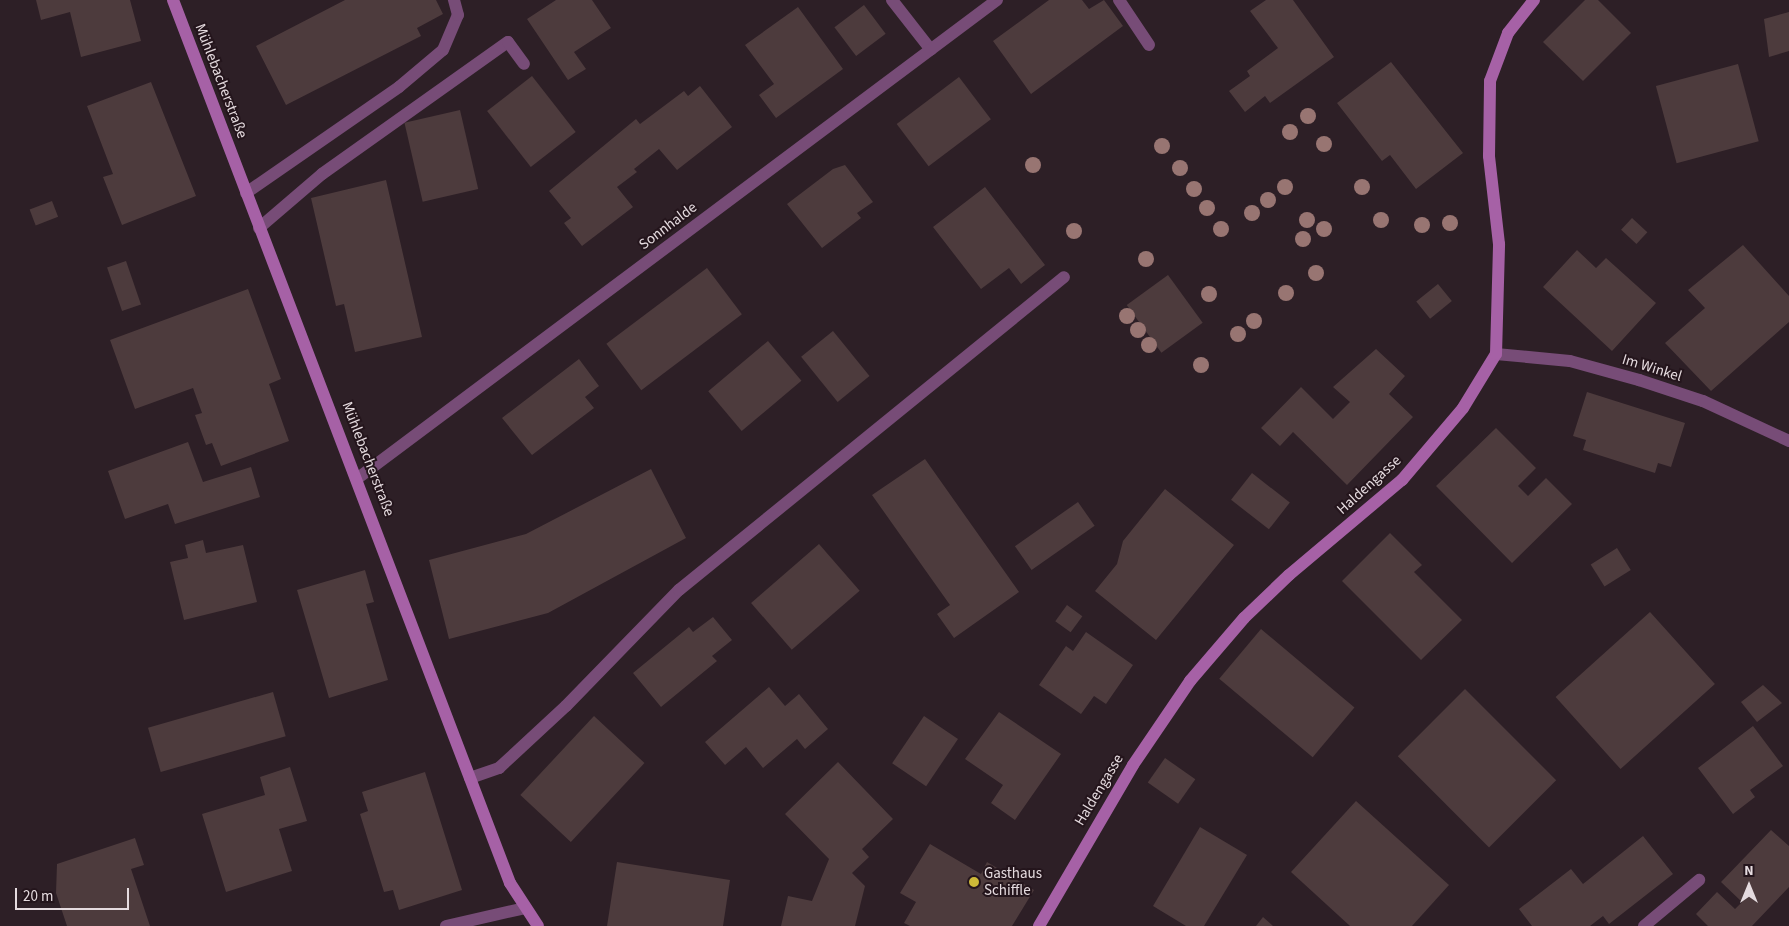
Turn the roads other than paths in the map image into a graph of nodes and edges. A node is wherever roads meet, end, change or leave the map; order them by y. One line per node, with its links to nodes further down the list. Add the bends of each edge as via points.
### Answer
1 (172, 0): 10 (street, Mühlebacherstraße)
2 (454, 0): 10 (street, via 458,15 443,50 399,87)
3 (892, 0): 8 (street)
4 (997, 0): 8 (street, Sonnhalde)
5 (1119, 0): 7 (street)
6 (1534, 0): 13 (street, via 1508,33 1490,81 1489,156 1498,244)
7 (1149, 45)
8 (931, 50): 15 (street, Sonnhalde)
9 (524, 64): 11 (street, via 508,42 322,174)
10 (246, 192): 11 (street, Mühlebacherstraße)
11 (260, 228): 15 (street, Mühlebacherstraße)
12 (1064, 277): 16 (street, via 679,590 566,706 498,768)
13 (1496, 354): 14 (street, Im Winkel, via 1570,361 1639,380 1703,401); 21 (street, Haldengasse, via 1463,408 1402,480 1283,581 1244,618 1190,681 1133,764)
14 (1789, 441)
15 (358, 478): 16 (street, Mühlebacherstraße)
16 (470, 778): 18 (street, Mühlebacherstraße, via 510,883)
17 (1699, 880): 22 (street)
18 (525, 908): 19 (street); 20 (street, Mühlebacherstraße)
19 (446, 926)
20 (538, 926)
21 (1038, 926)
22 (1644, 926)

